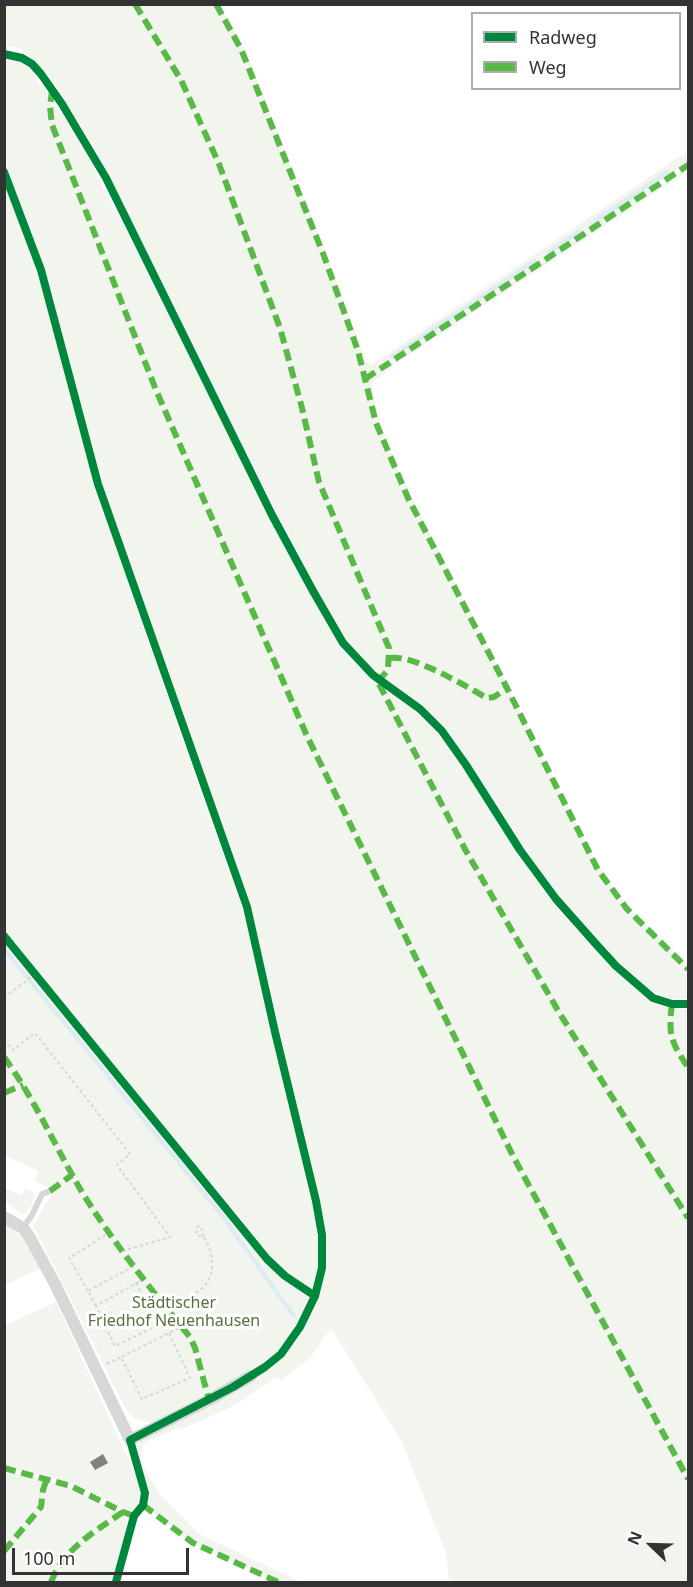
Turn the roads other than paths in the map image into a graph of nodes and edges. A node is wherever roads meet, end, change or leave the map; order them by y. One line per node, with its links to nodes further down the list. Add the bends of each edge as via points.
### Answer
1 (4, 54): 3 (lane, via 22,58 41,74 106,178 272,515 343,643 373,675 420,709 442,731 534,869 602,951 653,998)
2 (4, 171): 7 (lane, via 41,270 98,484 247,907 318,1210 323,1253 315,1296 286,1347)
3 (688, 1004)
4 (50, 1191): 6 (lane, via 42,1194)
5 (4, 1216): 6 (street)
6 (23, 1228): 7 (street, via 55,1284 130,1440)
7 (251, 1376)

